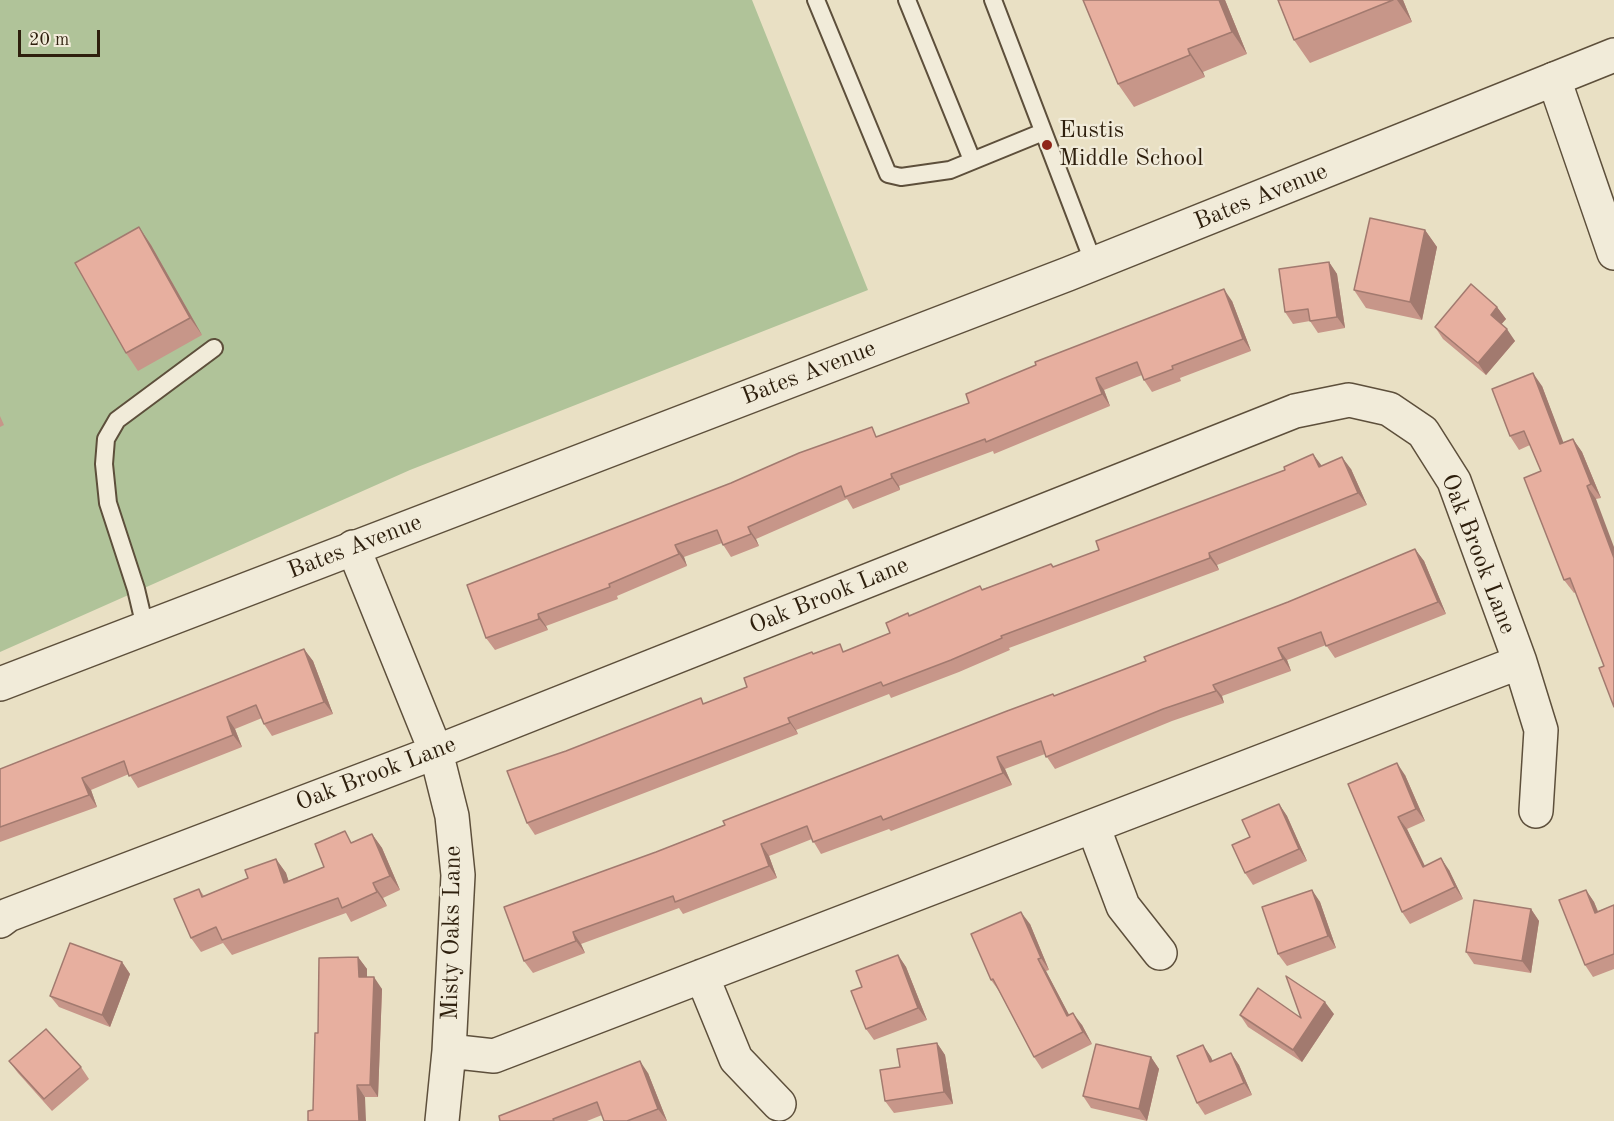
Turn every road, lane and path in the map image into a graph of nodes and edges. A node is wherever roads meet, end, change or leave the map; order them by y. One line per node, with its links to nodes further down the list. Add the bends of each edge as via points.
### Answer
1 (816, 0): 7 (lane, via 888,174 926,174 950,170)
2 (907, 0): 7 (lane)
3 (993, 0): 6 (lane)
4 (1614, 55): 5 (street, Bates Avenue)
5 (1554, 79): 8 (street); 9 (street, Bates Avenue)
6 (1043, 132): 7 (lane); 9 (lane)
7 (972, 160)
8 (1614, 253)
9 (1094, 264): 11 (street, Bates Avenue)
10 (214, 348): 12 (lane, via 117,420 106,440 108,503)
11 (353, 547): 12 (street, Bates Avenue); 15 (street, Misty Oaks Lane)
12 (145, 627): 14 (street, Bates Avenue)
13 (1520, 662): 15 (street, Oak Brook Lane, via 1454,481 1423,432 1389,409 1349,400 1295,411); 16 (street, Oak Brook Lane, via 1541,730); 17 (street, Oak Brook Lane)
14 (0, 684)
15 (436, 752): 18 (street, Oak Brook Lane); 21 (street, Misty Oaks Lane, via 452,816 458,875)
16 (1536, 811)
17 (1093, 826): 19 (street, via 1123,906); 20 (street, Oak Brook Lane)
18 (0, 921)
19 (1160, 953)
20 (702, 976): 21 (street, Oak Brook Lane, via 494,1056); 22 (street, via 736,1059)
21 (448, 1051): 23 (street, Misty Oaks Lane)
22 (779, 1104)
23 (442, 1121)

